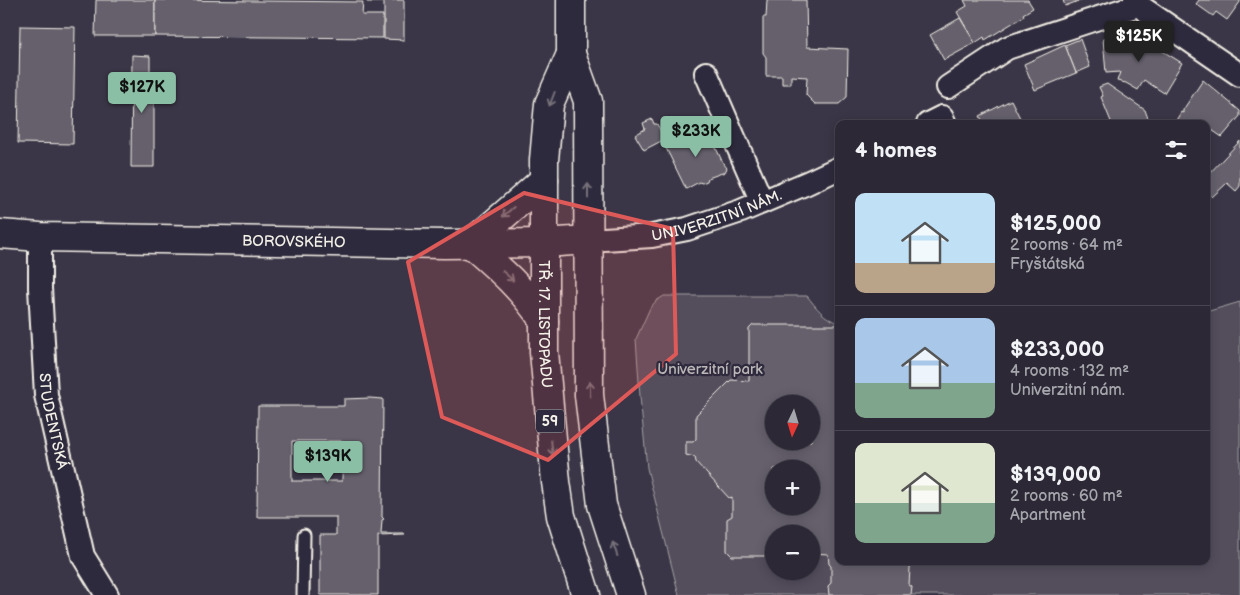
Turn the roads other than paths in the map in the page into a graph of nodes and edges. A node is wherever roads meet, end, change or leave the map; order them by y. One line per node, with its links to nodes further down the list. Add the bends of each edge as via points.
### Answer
1 (571, 0): 3 (main road, TŘ. 17. LISTOPADU)
2 (1136, 2): 5 (street); 6 (street, via 1007,48)
3 (571, 54): 8 (main road, TŘ. 17. LISTOPADU, one-way to 8, via 549,104); 12 (main road, TŘ. 17. LISTOPADU, one-way to 3, via 588,101)
4 (706, 73): 9 (street)
5 (1240, 75)
6 (948, 87)
7 (835, 170): 9 (street, UNIVERZITNÍ NÁM.)
8 (544, 180): 13 (main road, TŘ. 17. LISTOPADU); 14 (main road, one-way to 14)
9 (762, 202): 12 (street, UNIVERZITNÍ NÁM., via 687,229 652,236)
10 (0, 234): 11 (main road, BOROVSKÉHO)
11 (40, 237): 14 (main road, BOROVSKÉHO); 17 (street, STUDENTSKÁ, via 46,395 83,556)
12 (588, 240): 13 (main road, BOROVSKÉHO); 20 (main road, TŘ. 17. LISTOPADU, one-way to 12, via 602,505 597,469 589,395)
13 (544, 243): 14 (main road, BOROVSKÉHO); 15 (main road, TŘ. 17. LISTOPADU / 59)
14 (471, 244): 15 (main road, one-way to 15, via 515,282)
15 (544, 321): 19 (main road, TŘ. 17. LISTOPADU / 59, one-way to 19, via 561,516)
16 (304, 535): 18 (lane)
17 (106, 595)
18 (303, 595)
19 (586, 595)
20 (631, 595)

